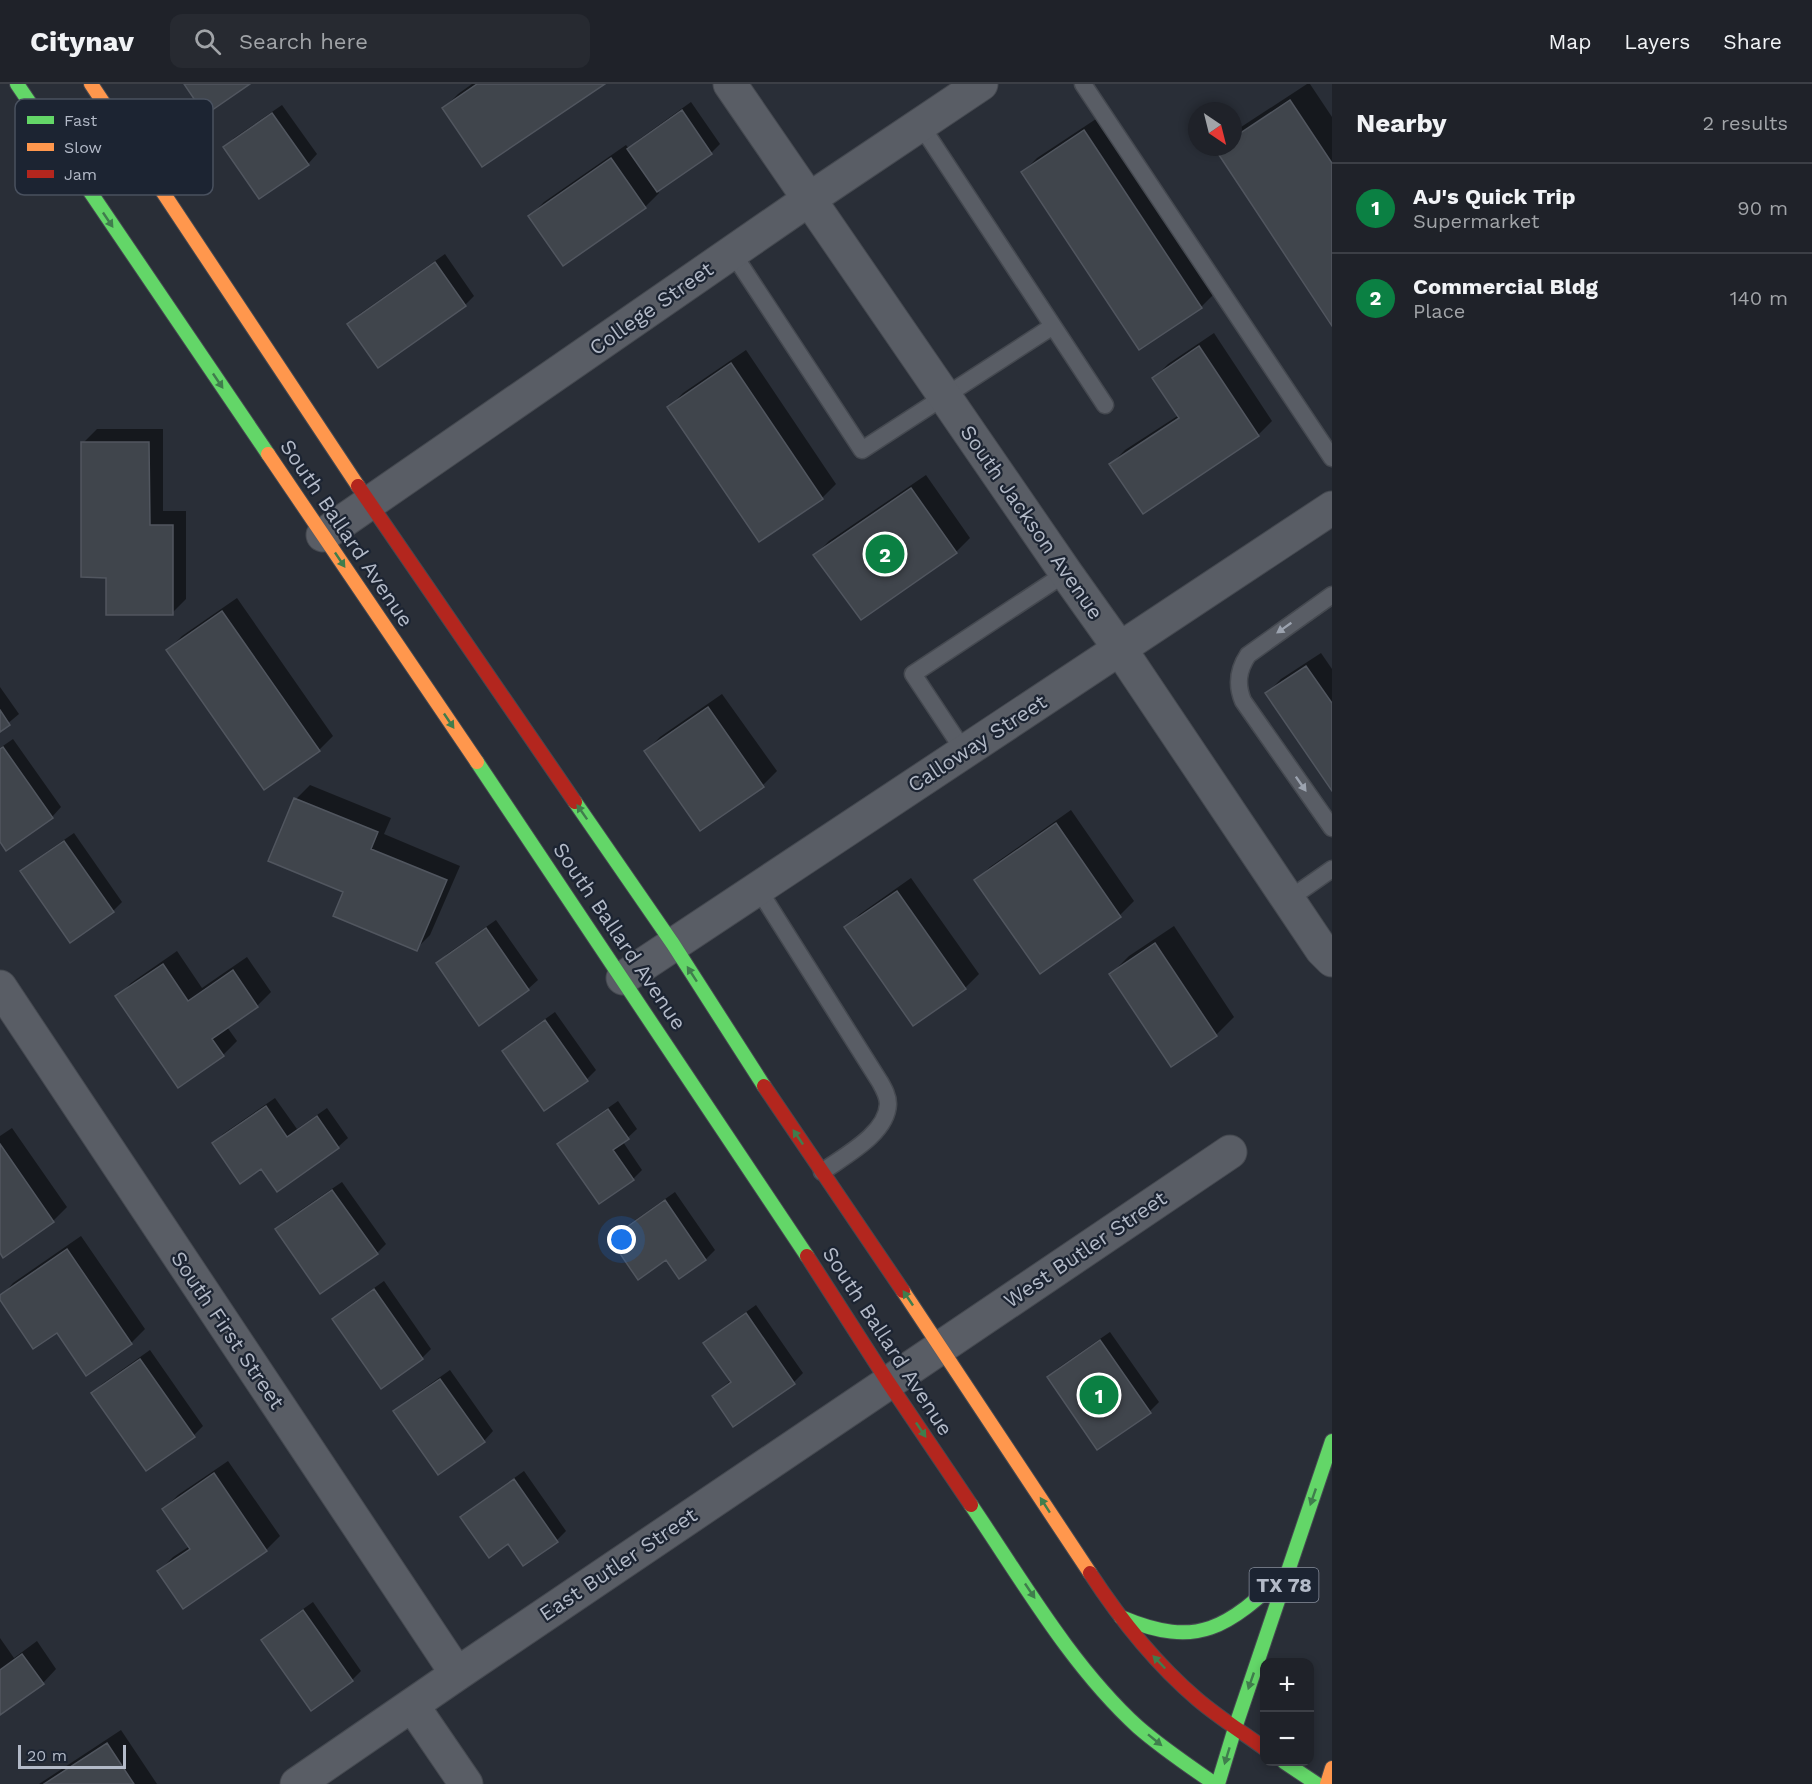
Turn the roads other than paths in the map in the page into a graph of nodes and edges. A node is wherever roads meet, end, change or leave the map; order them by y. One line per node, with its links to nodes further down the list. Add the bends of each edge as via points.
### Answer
1 (17, 84): 6 (main road, South Ballard Avenue, one-way to 6)
2 (91, 84): 7 (main road, South Ballard Avenue)
3 (730, 84): 11 (street, South Jackson Avenue)
4 (981, 84): 8 (street, College Street)
5 (1083, 84): 16 (lane)
6 (27, 99)
7 (101, 99)
8 (920, 124): 11 (street, College Street); 13 (lane)
9 (92, 195): 19 (main road, South Ballard Avenue, one-way to 19)
10 (165, 195): 17 (main road, South Ballard Avenue)
11 (808, 200): 12 (street, College Street); 14 (street, South Jackson Avenue)
12 (732, 252): 14 (lane, via 862,450); 17 (street, College Street)
13 (1053, 326): 14 (lane); 15 (lane)
14 (944, 397): 20 (street, South Jackson Avenue)
15 (1105, 405)
16 (1332, 458)
17 (369, 503): 19 (street, College Street); 28 (main road, South Ballard Avenue, one-way to 17)
18 (1332, 508): 22 (street, Calloway Street)
19 (323, 535): 30 (main road, South Ballard Avenue, one-way to 30)
20 (1066, 573): 22 (street, South Jackson Avenue); 23 (lane, via 913,674)
21 (1332, 595): 24 (lane, one-way to 24, via 1248,655 1238,681 1243,700)
22 (1120, 649): 23 (street, Calloway Street); 27 (street, South Jackson Avenue)
23 (964, 751): 26 (street, Calloway Street)
24 (1332, 828)
25 (1332, 869): 27 (lane)
26 (757, 887): 28 (street, Calloway Street); 33 (lane, via 880,1082 888,1102 886,1116 874,1134)
27 (1289, 899): 29 (street, South Jackson Avenue)
28 (673, 944): 30 (street, Calloway Street); 33 (main road, South Ballard Avenue, one-way to 28)
29 (1332, 960)
30 (622, 978): 35 (main road, South Ballard Avenue)
31 (0, 987): 39 (street, South First Street)
32 (1230, 1152): 34 (street, West Butler Street)
33 (822, 1172): 34 (main road, South Ballard Avenue, one-way to 33)
34 (941, 1347): 35 (street, East Butler Street); 38 (main road, South Ballard Avenue, one-way to 34)
35 (888, 1382): 39 (street, East Butler Street); 47 (main road, South Ballard Avenue, one-way to 47, via 1080,1665 1139,1727)
36 (1332, 1441): 37 (main road, TX 78, one-way to 37)
37 (1288, 1571): 38 (main road, via 1249,1608 1204,1632 1151,1629); 41 (main road, TX 78, one-way to 41)
38 (1121, 1617): 41 (main road, South Ballard Avenue, one-way to 38, via 1169,1672)
39 (457, 1674): 40 (street, East Butler Street)
40 (412, 1705): 45 (street, East Butler Street); 46 (street)
41 (1235, 1728): 42 (main road, South Ballard Avenue); 47 (main road, TX 78, one-way to 47)
42 (1260, 1745)
43 (1291, 1766): 48 (main road)
44 (1332, 1768): 49 (main road)
45 (297, 1784)
46 (466, 1784)
47 (1217, 1784)
48 (1317, 1784)
49 (1327, 1784)

